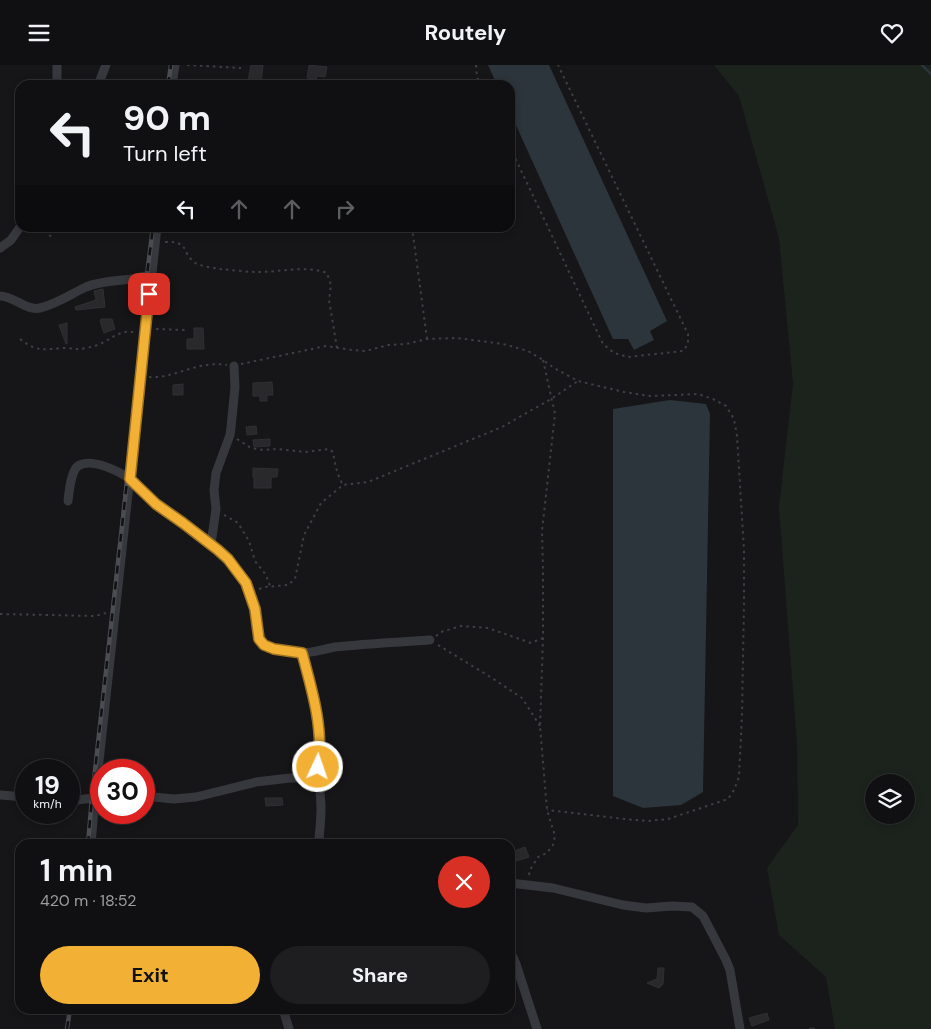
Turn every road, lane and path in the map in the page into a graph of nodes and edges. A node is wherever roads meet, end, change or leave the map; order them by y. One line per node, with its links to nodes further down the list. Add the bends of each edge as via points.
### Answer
1 (57, 65): 8 (street)
2 (106, 65): 9 (street)
3 (175, 65): 10 (street)
4 (187, 65): 7 (path)
5 (476, 65): 11 (path)
6 (558, 65): 12 (path, via 688,334 688,344 683,351 628,357 614,353 603,344)
7 (241, 68)
8 (57, 80)
9 (100, 80)
10 (173, 80)
11 (478, 80)
12 (515, 158)
13 (17, 232): 19 (street)
14 (45, 232): 17 (path)
15 (156, 232): 18 (street)
16 (413, 232): 25 (path)
17 (53, 239)
18 (155, 242): 20 (street); 25 (path, via 179,243 192,262 219,269 257,272 317,269 327,273 331,285 329,301 336,348 366,351)
19 (0, 249)
20 (151, 277): 21 (street, via 96,284 34,309); 23 (street)
21 (1, 295)
22 (186, 329): 23 (path)
23 (145, 333): 24 (path, via 120,333 89,348 78,349 38,349); 31 (street)
24 (20, 339)
25 (427, 339): 26 (path, via 456,338 503,344 528,351)
26 (543, 360): 28 (path); 29 (path)
27 (234, 366): 30 (street)
28 (578, 381): 29 (path); 49 (path, via 650,396 698,394 726,406 734,419 744,550 739,777 728,799 668,819 648,821)
29 (551, 399): 32 (path, via 502,427 368,481); 40 (path, via 555,414 542,531)
30 (230, 435): 32 (path, via 252,448 263,450 305,452 329,449 333,452); 34 (street, via 216,473)
31 (130, 479): 33 (street, via 98,464 87,463 74,472); 35 (street, via 156,504); 38 (street)
32 (343, 485): 36 (path, via 321,503 308,527 295,579 288,585)
33 (68, 501)
34 (216, 509): 35 (street); 36 (path, via 238,523 250,541 255,561)
35 (211, 544): 37 (street, via 228,559 246,583)
36 (270, 586): 37 (path)
37 (249, 593): 42 (street, via 259,639 264,645)
38 (116, 611): 39 (path, via 95,616); 44 (street)
39 (0, 614)
40 (543, 638): 41 (path, via 531,643 488,628 461,626 441,632); 43 (path)
41 (430, 640): 42 (street); 43 (path, via 522,698)
42 (302, 653): 45 (street, via 319,727)
43 (540, 726): 49 (path)
44 (102, 759)
45 (317, 778): 48 (street, via 290,777 256,782 196,797); 52 (street, via 321,803)
46 (0, 795): 47 (street)
47 (15, 796)
48 (155, 797)
49 (548, 810): 54 (path, via 556,836 547,853 538,857 530,870)
50 (94, 824): 51 (street)
51 (92, 839)
52 (319, 839)
53 (515, 884): 54 (street)
54 (526, 885): 59 (street, via 623,905 692,907 703,916 730,970)
55 (515, 962): 58 (street)
56 (285, 1014): 57 (street)
57 (289, 1029)
58 (537, 1029)
59 (740, 1029)

